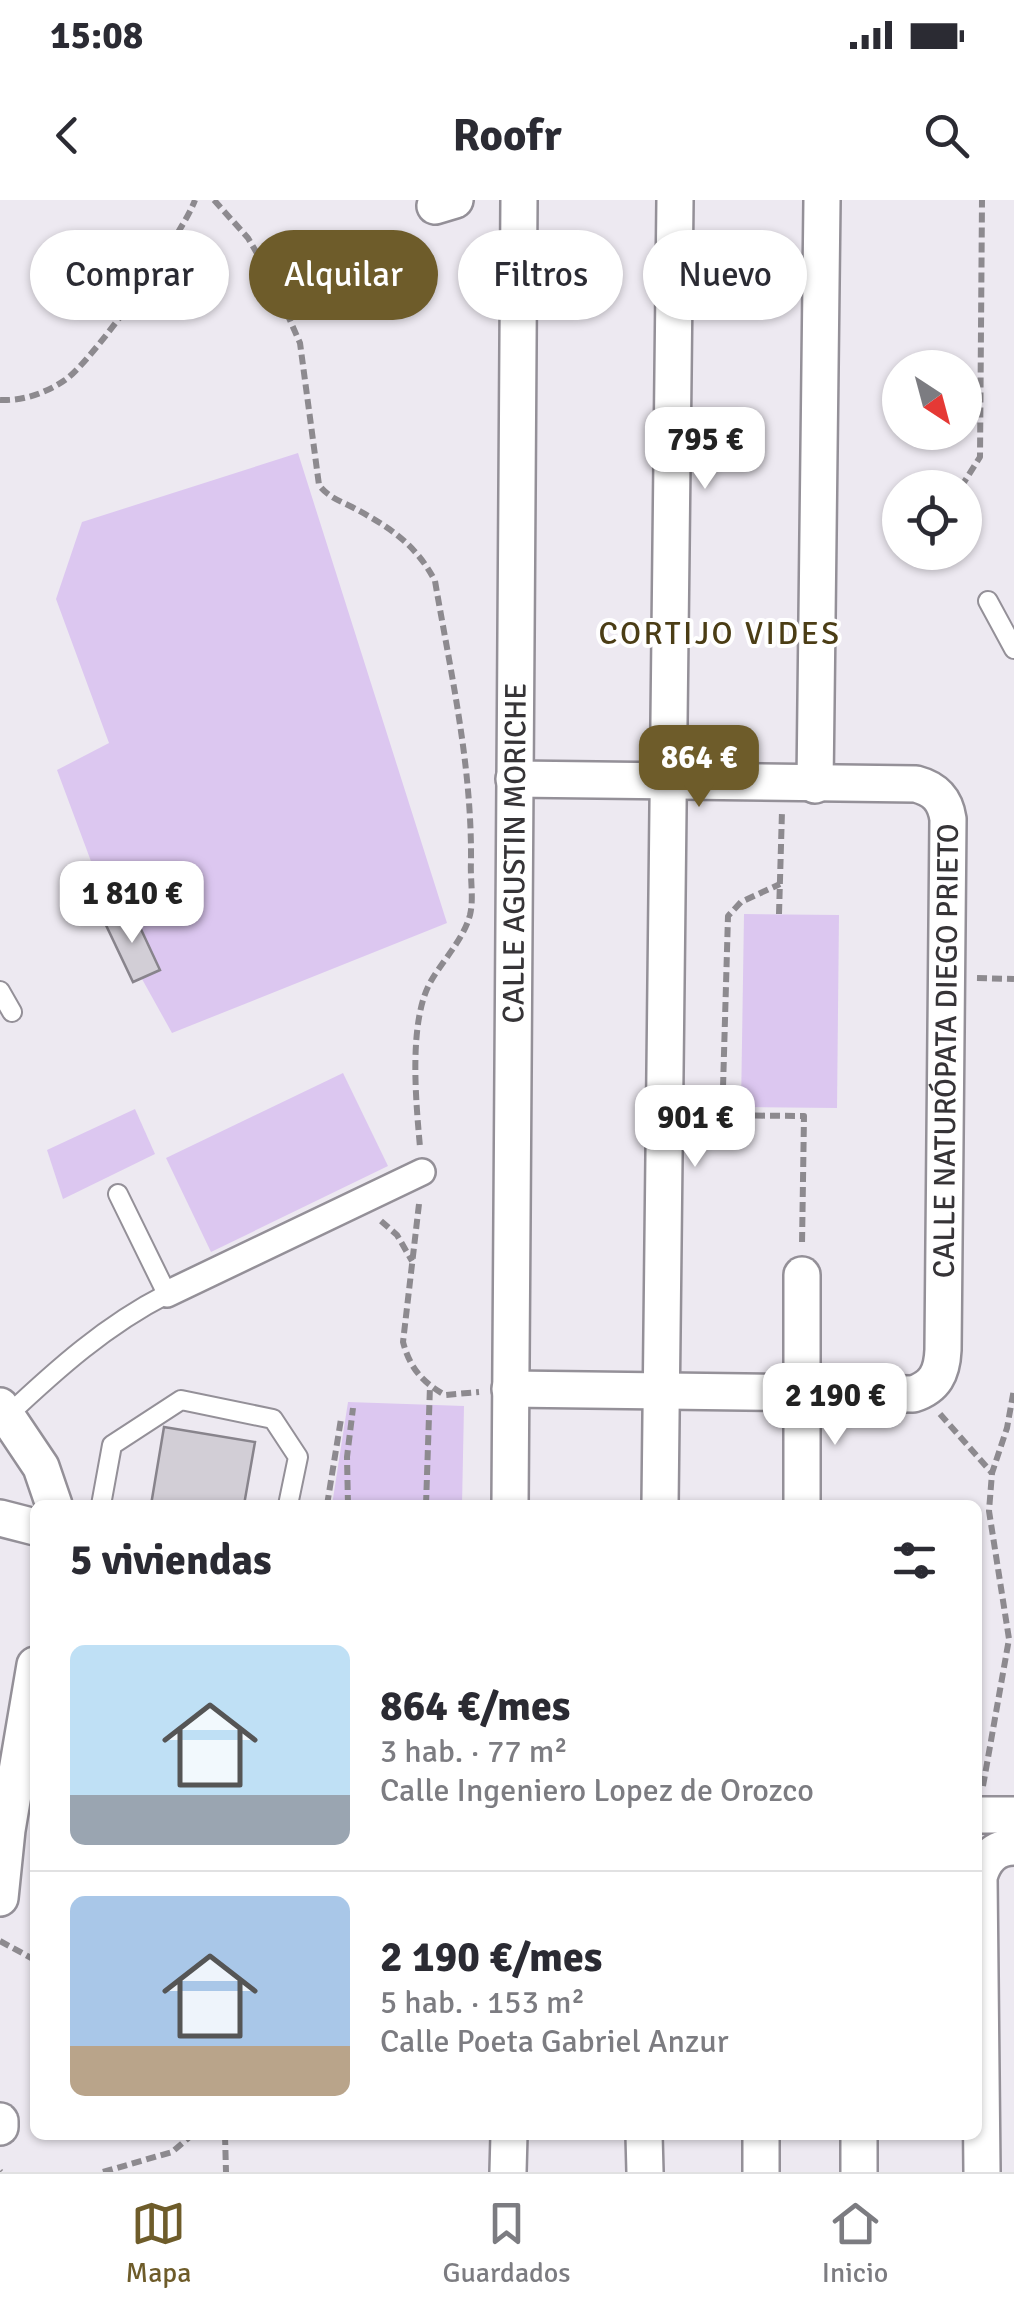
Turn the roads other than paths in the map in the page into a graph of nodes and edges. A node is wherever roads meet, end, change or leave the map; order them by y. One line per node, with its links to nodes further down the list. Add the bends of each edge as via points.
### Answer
1 (519, 200): 6 (street, CALLE AGUSTIN MORICHE)
2 (674, 200): 7 (street)
3 (822, 200): 8 (street)
4 (988, 601): 5 (lane)
5 (1014, 649)
6 (514, 780): 7 (street); 15 (street, CALLE AGUSTIN MORICHE)
7 (668, 784): 8 (street); 16 (street)
8 (799, 785): 17 (street, CALLE NATURÓPATA DIEGO PRIETO, via 916,784 935,792 946,808 940,1374 912,1392)
9 (0, 991): 10 (lane)
10 (12, 1012)
11 (422, 1172): 14 (street)
12 (118, 1194): 14 (lane)
13 (802, 1275): 17 (street)
14 (167, 1294): 18 (lane, via 123,1316)
15 (510, 1389): 16 (street); 22 (street, CALLE AGUSTIN MORICHE)
16 (660, 1390): 17 (street); 23 (street)
17 (802, 1392): 24 (street)
18 (4, 1411): 19 (street, via 41,1467)
19 (52, 1500)
20 (102, 1500): 21 (lane, via 112,1445 180,1400 273,1420 298,1457)
21 (289, 1500)
22 (510, 1500)
23 (660, 1500)
24 (802, 1500)
25 (0, 1518): 26 (street)
26 (30, 1526)
27 (30, 1694): 30 (street)
28 (1014, 1847): 29 (street, via 995,1852)
29 (982, 1869)
30 (0, 1898)
31 (509, 2140): 36 (street)
32 (644, 2140): 37 (street)
33 (760, 2140): 38 (street)
34 (859, 2140): 39 (street)
35 (982, 2140): 40 (street)
36 (508, 2172)
37 (645, 2172)
38 (761, 2172)
39 (860, 2172)
40 (982, 2172)

